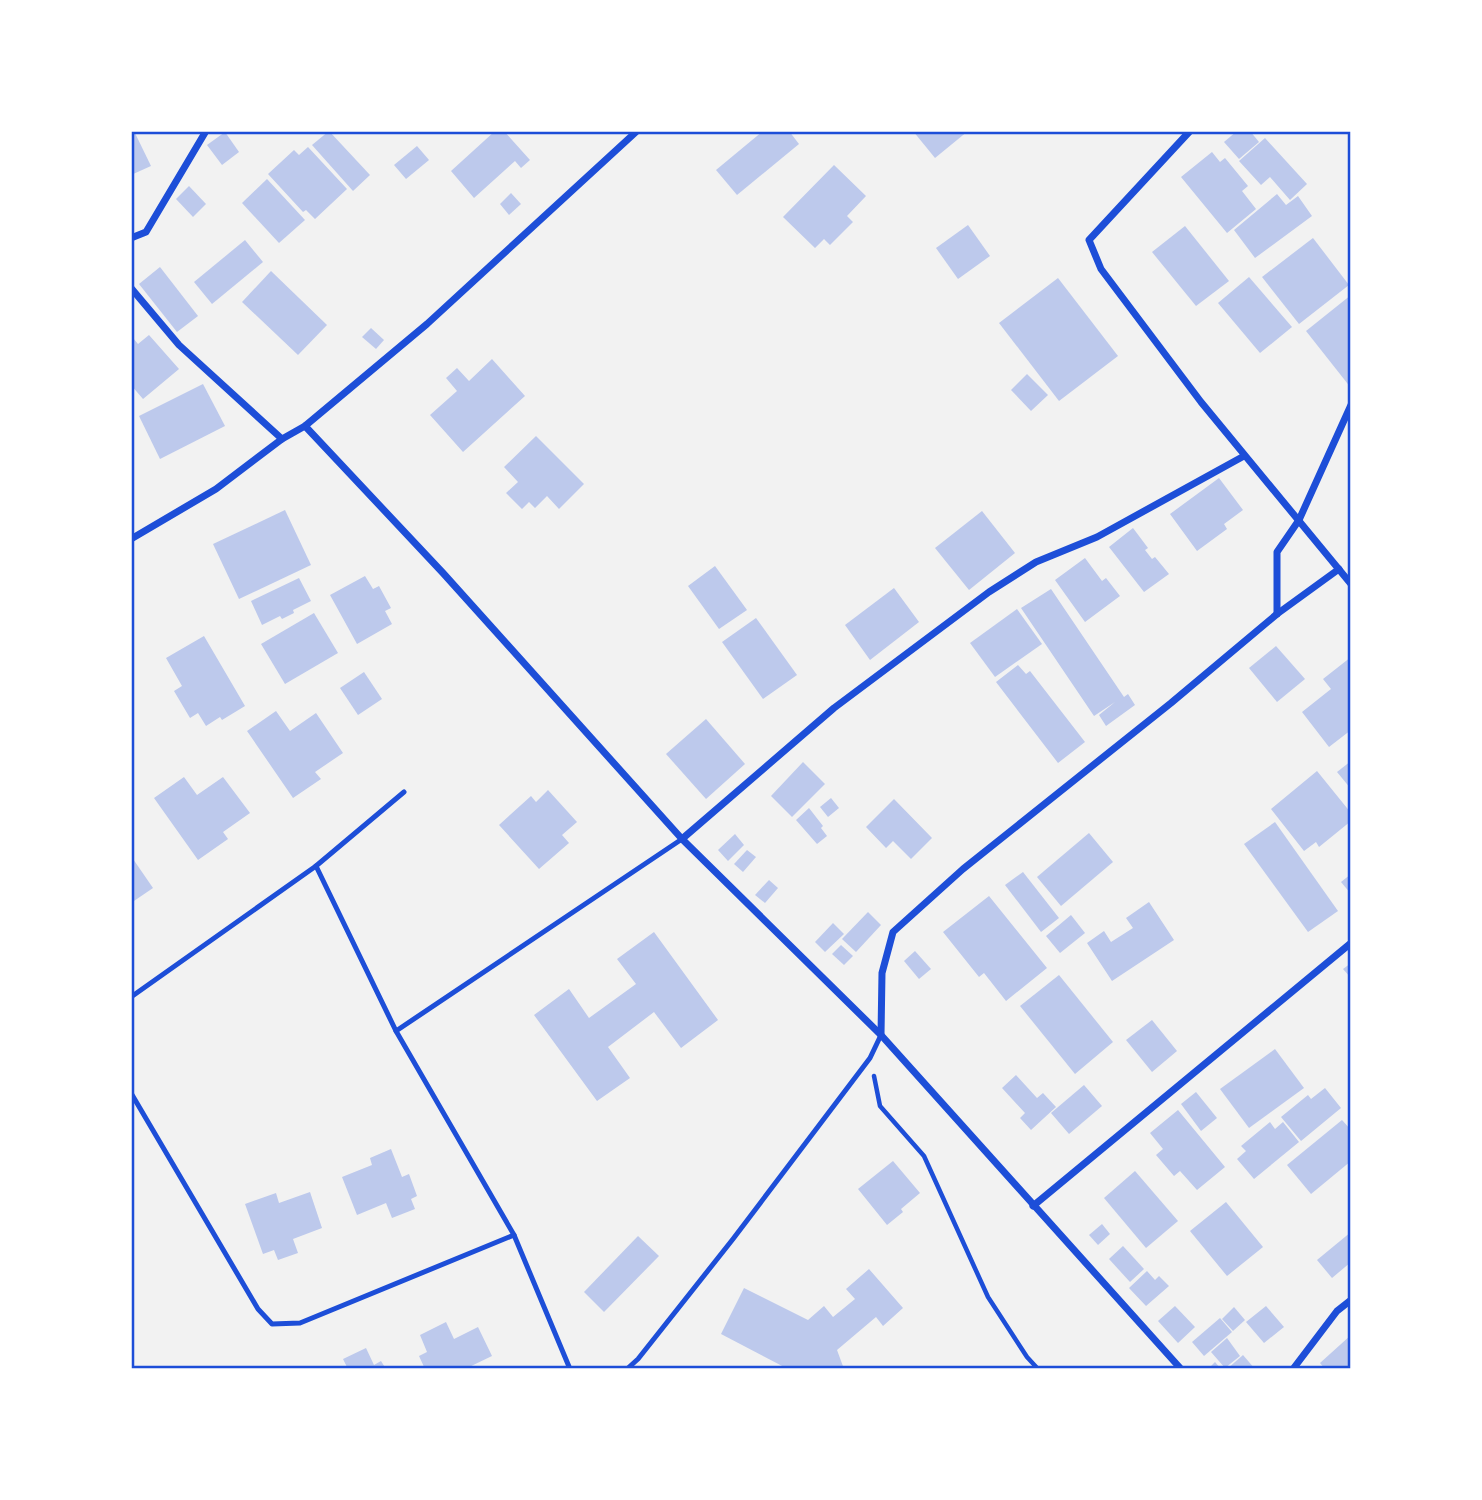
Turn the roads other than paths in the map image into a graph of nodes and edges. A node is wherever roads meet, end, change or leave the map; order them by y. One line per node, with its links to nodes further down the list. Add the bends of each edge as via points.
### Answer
1 (206, 131): 4 (street, via 146,232)
2 (637, 131): 7 (street, via 427,324)
3 (1190, 131): 9 (street, via 1089,240 1101,269)
4 (131, 238)
5 (131, 288): 8 (street, via 179,345)
6 (1351, 405): 10 (street)
7 (304, 426): 8 (street); 16 (street)
8 (282, 439): 11 (street, via 216,489)
9 (1244, 456): 10 (street); 16 (street, via 1097,537 1036,562 989,592 834,708)
10 (1300, 520): 12 (street); 14 (street, via 1277,552)
11 (131, 539)
12 (1339, 569): 13 (street); 14 (street)
13 (1351, 584)
14 (1277, 614): 21 (street, via 963,869 893,932 881,974)
15 (404, 792): 17 (lane)
16 (682, 839): 20 (lane); 21 (street)
17 (316, 866): 19 (lane); 20 (lane)
18 (1351, 943): 23 (street)
19 (131, 997)
20 (396, 1031): 24 (lane)
21 (881, 1035): 23 (street); 27 (lane, via 870,1058 733,1239)
22 (131, 1093): 24 (lane, via 258,1309 272,1324 300,1323)
23 (1032, 1206): 28 (street)
24 (514, 1235): 26 (lane)
25 (1351, 1300): 29 (street, via 1337,1311)
26 (570, 1369)
27 (627, 1369)
28 (1181, 1369)
29 (1293, 1369)

